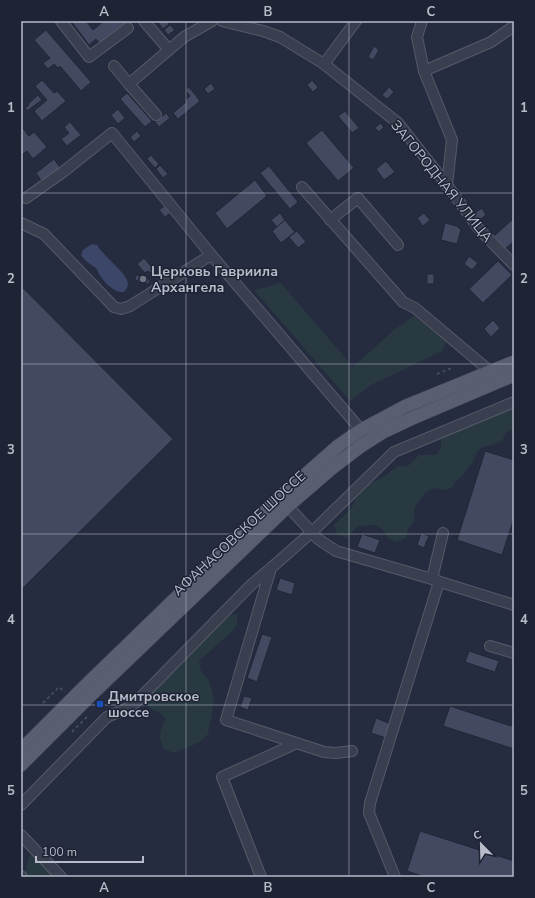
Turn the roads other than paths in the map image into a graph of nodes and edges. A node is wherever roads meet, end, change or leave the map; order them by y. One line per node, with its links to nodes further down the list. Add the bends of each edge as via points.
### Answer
1 (61, 21): 8 (street, via 89,57)
2 (144, 21): 9 (street)
3 (212, 21): 9 (street, via 184,37)
4 (356, 21): 10 (street)
5 (422, 21): 12 (street, via 418,38)
6 (224, 22): 10 (street, ЗАГОРОДНАЯ УЛИЦА, via 280,37)
7 (514, 26): 12 (street, via 491,42)
8 (128, 28)
9 (169, 50): 13 (street)
10 (324, 64): 15 (street, ЗАГОРОДНАЯ УЛИЦА, via 398,123)
11 (114, 66): 13 (street)
12 (424, 71): 15 (street, via 452,140)
13 (129, 84): 14 (street)
14 (156, 114)
15 (447, 185): 22 (street, ЗАГОРОДНАЯ УЛИЦА, via 479,229)
16 (302, 187): 18 (street)
17 (26, 198): 21 (street, via 112,134)
18 (330, 220): 20 (street, via 358,198); 24 (street, via 403,302 416,308)
19 (21, 223): 21 (street, via 44,234 114,307 121,309 130,306)
20 (398, 245)
21 (212, 255): 27 (street)
22 (514, 265)
23 (514, 362): 24 (main road, АФАНАСОВСКОЕ ШОССЕ)
24 (491, 372): 27 (main road, АФАНАСОВСКОЕ ШОССЕ, via 406,406)
25 (514, 375): 28 (main road, АФАНАСОВСКОЕ ШОССЕ, via 383,432)
26 (514, 402): 29 (street, via 394,452)
27 (361, 430): 28 (main road, АФАНАСОВСКОЕ ШОССЕ, via 338,446)
28 (284, 502): 29 (street); 37 (main road, АФАНАСОВСКОЕ ШОССЕ, via 89,682); 39 (main road, АФАНАСОВСКОЕ ШОССЕ)
29 (312, 532): 31 (street); 32 (street, via 326,546 336,551)
30 (443, 534): 32 (street)
31 (271, 568): 36 (street, via 226,720); 40 (street, via 251,585 136,702 107,718)
32 (435, 580): 33 (street); 44 (street, via 370,803 369,813)
33 (514, 605)
34 (490, 646): 35 (street)
35 (514, 653)
36 (296, 743): 38 (street, via 324,752); 43 (street, via 222,777)
37 (21, 750)
38 (352, 751)
39 (21, 765)
40 (21, 805)
41 (21, 835): 42 (street)
42 (61, 877)
43 (261, 877)
44 (395, 877)

